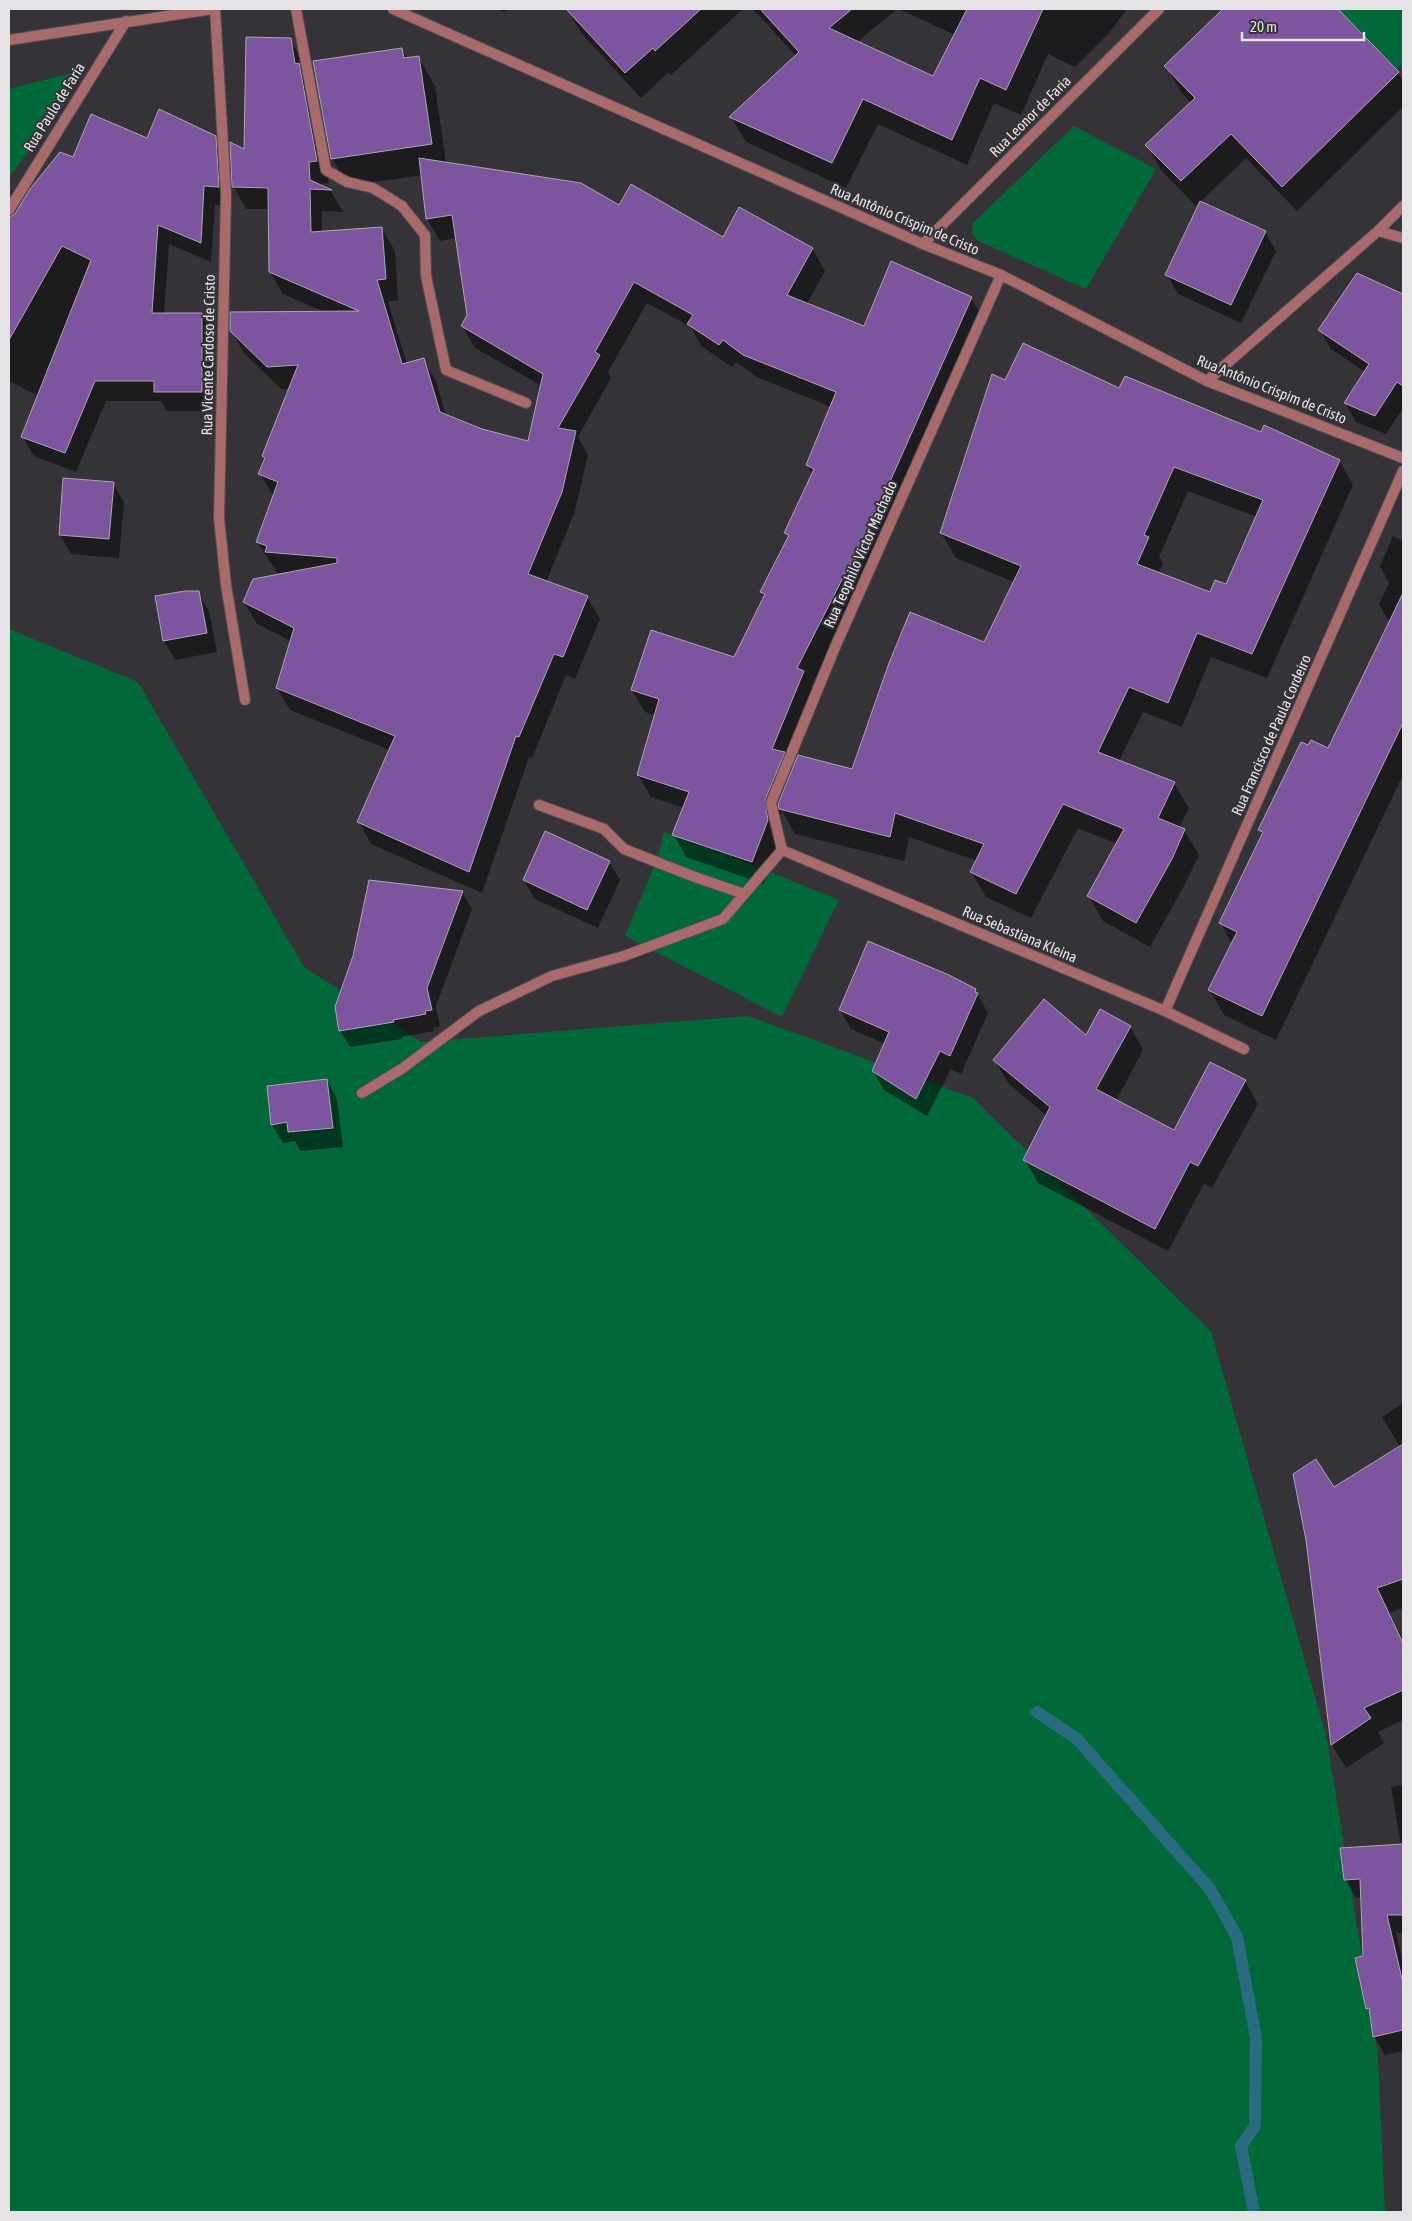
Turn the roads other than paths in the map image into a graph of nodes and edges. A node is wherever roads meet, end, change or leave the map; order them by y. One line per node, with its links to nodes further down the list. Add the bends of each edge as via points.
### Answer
1 (214, 9): 5 (street); 17 (street, Rua Vicente Cardoso de Cristo, via 226,194 219,518 226,585)
2 (296, 9): 14 (street, via 326,170 347,182 373,188 402,206 425,235 426,276 446,370)
3 (393, 9): 11 (street, Rua Antônio Crispim de Cristo)
4 (1159, 9): 11 (street, Rua Leonor de Faria)
5 (126, 21): 6 (street); 8 (street, Rua Paulo de Faria)
6 (9, 40)
7 (1403, 206): 9 (street)
8 (9, 210)
9 (1378, 231): 10 (street); 13 (street)
10 (1403, 238)
11 (922, 244): 12 (street, Rua Antônio Crispim de Cristo)
12 (1001, 275): 13 (street, Rua Antônio Crispim de Cristo); 19 (street, Rua Teophilo Victor Machado, via 836,645 771,803)
13 (1208, 381): 15 (street, Rua Antônio Crispim de Cristo)
14 (526, 403)
15 (1403, 458)
16 (1403, 471): 21 (street, Rua Francisco de Paula Cordeiro)
17 (245, 700)
18 (539, 805): 20 (street, via 604,830 624,849)
19 (782, 850): 20 (street); 21 (street, Rua Sebastiana Kleina)
20 (744, 894): 23 (street, via 723,919 624,956 552,976 479,1011 403,1068)
21 (1165, 1011): 22 (street, Rua Sebastiana Kleina)
22 (1244, 1049)
23 (362, 1093)

